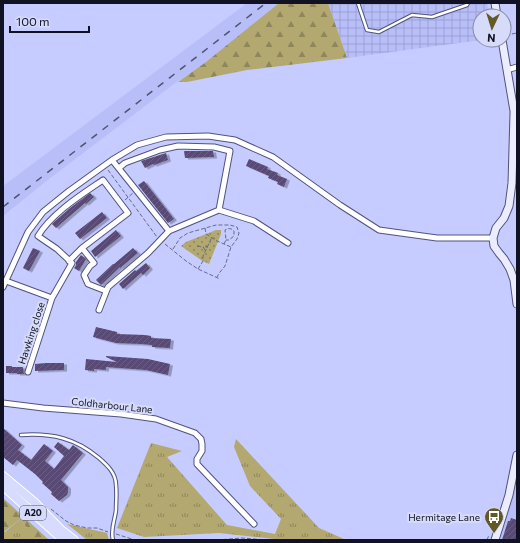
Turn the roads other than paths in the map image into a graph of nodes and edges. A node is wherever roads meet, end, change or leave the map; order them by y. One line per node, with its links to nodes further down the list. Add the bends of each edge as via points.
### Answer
1 (358, 3): 2 (lane, via 367,30 379,32 412,15 432,17)
2 (468, 3)
3 (503, 48): 5 (main road)
4 (517, 68): 5 (street)
5 (507, 70): 6 (main road)
6 (514, 112): 7 (main road); 12 (main road, via 509,206)
7 (517, 131)
8 (112, 160): 9 (street); 12 (street, via 137,145 166,137 208,136 235,140 273,156 340,205 380,230 436,238); 16 (street, via 43,212 28,232)
9 (119, 168): 10 (street, via 125,163 178,146 214,147 230,151); 11 (street)
10 (219, 210): 11 (street); 13 (street, via 254,221)
11 (169, 231): 18 (street)
12 (493, 238): 20 (main road, via 494,246 510,268)
13 (288, 243)
14 (82, 248): 15 (street, Hawking close); 15 (street, Hawking close, via 128,213 103,180 73,201 44,227 38,236); 18 (street, via 94,263 84,275 88,284)
15 (70, 262): 19 (street, Hawking close)
16 (6, 281): 17 (street); 19 (street)
17 (3, 287)
18 (106, 291): 21 (street)
19 (52, 298): 22 (street, Hawking close)
20 (517, 304)
21 (99, 310)
22 (28, 372)
23 (3, 403): 29 (street, Coldharbour Lane, via 156,419 195,433 202,444 197,464)
24 (21, 434): 32 (lane, via 44,434 70,440 94,454 109,468 115,477 116,486)
25 (517, 455): 27 (main road)
26 (3, 476): 31 (main road, A20)
27 (515, 478): 33 (main road)
28 (3, 486): 30 (main road, A20)
29 (254, 524)
30 (62, 540)
31 (74, 540)
32 (113, 540)
33 (495, 540)

